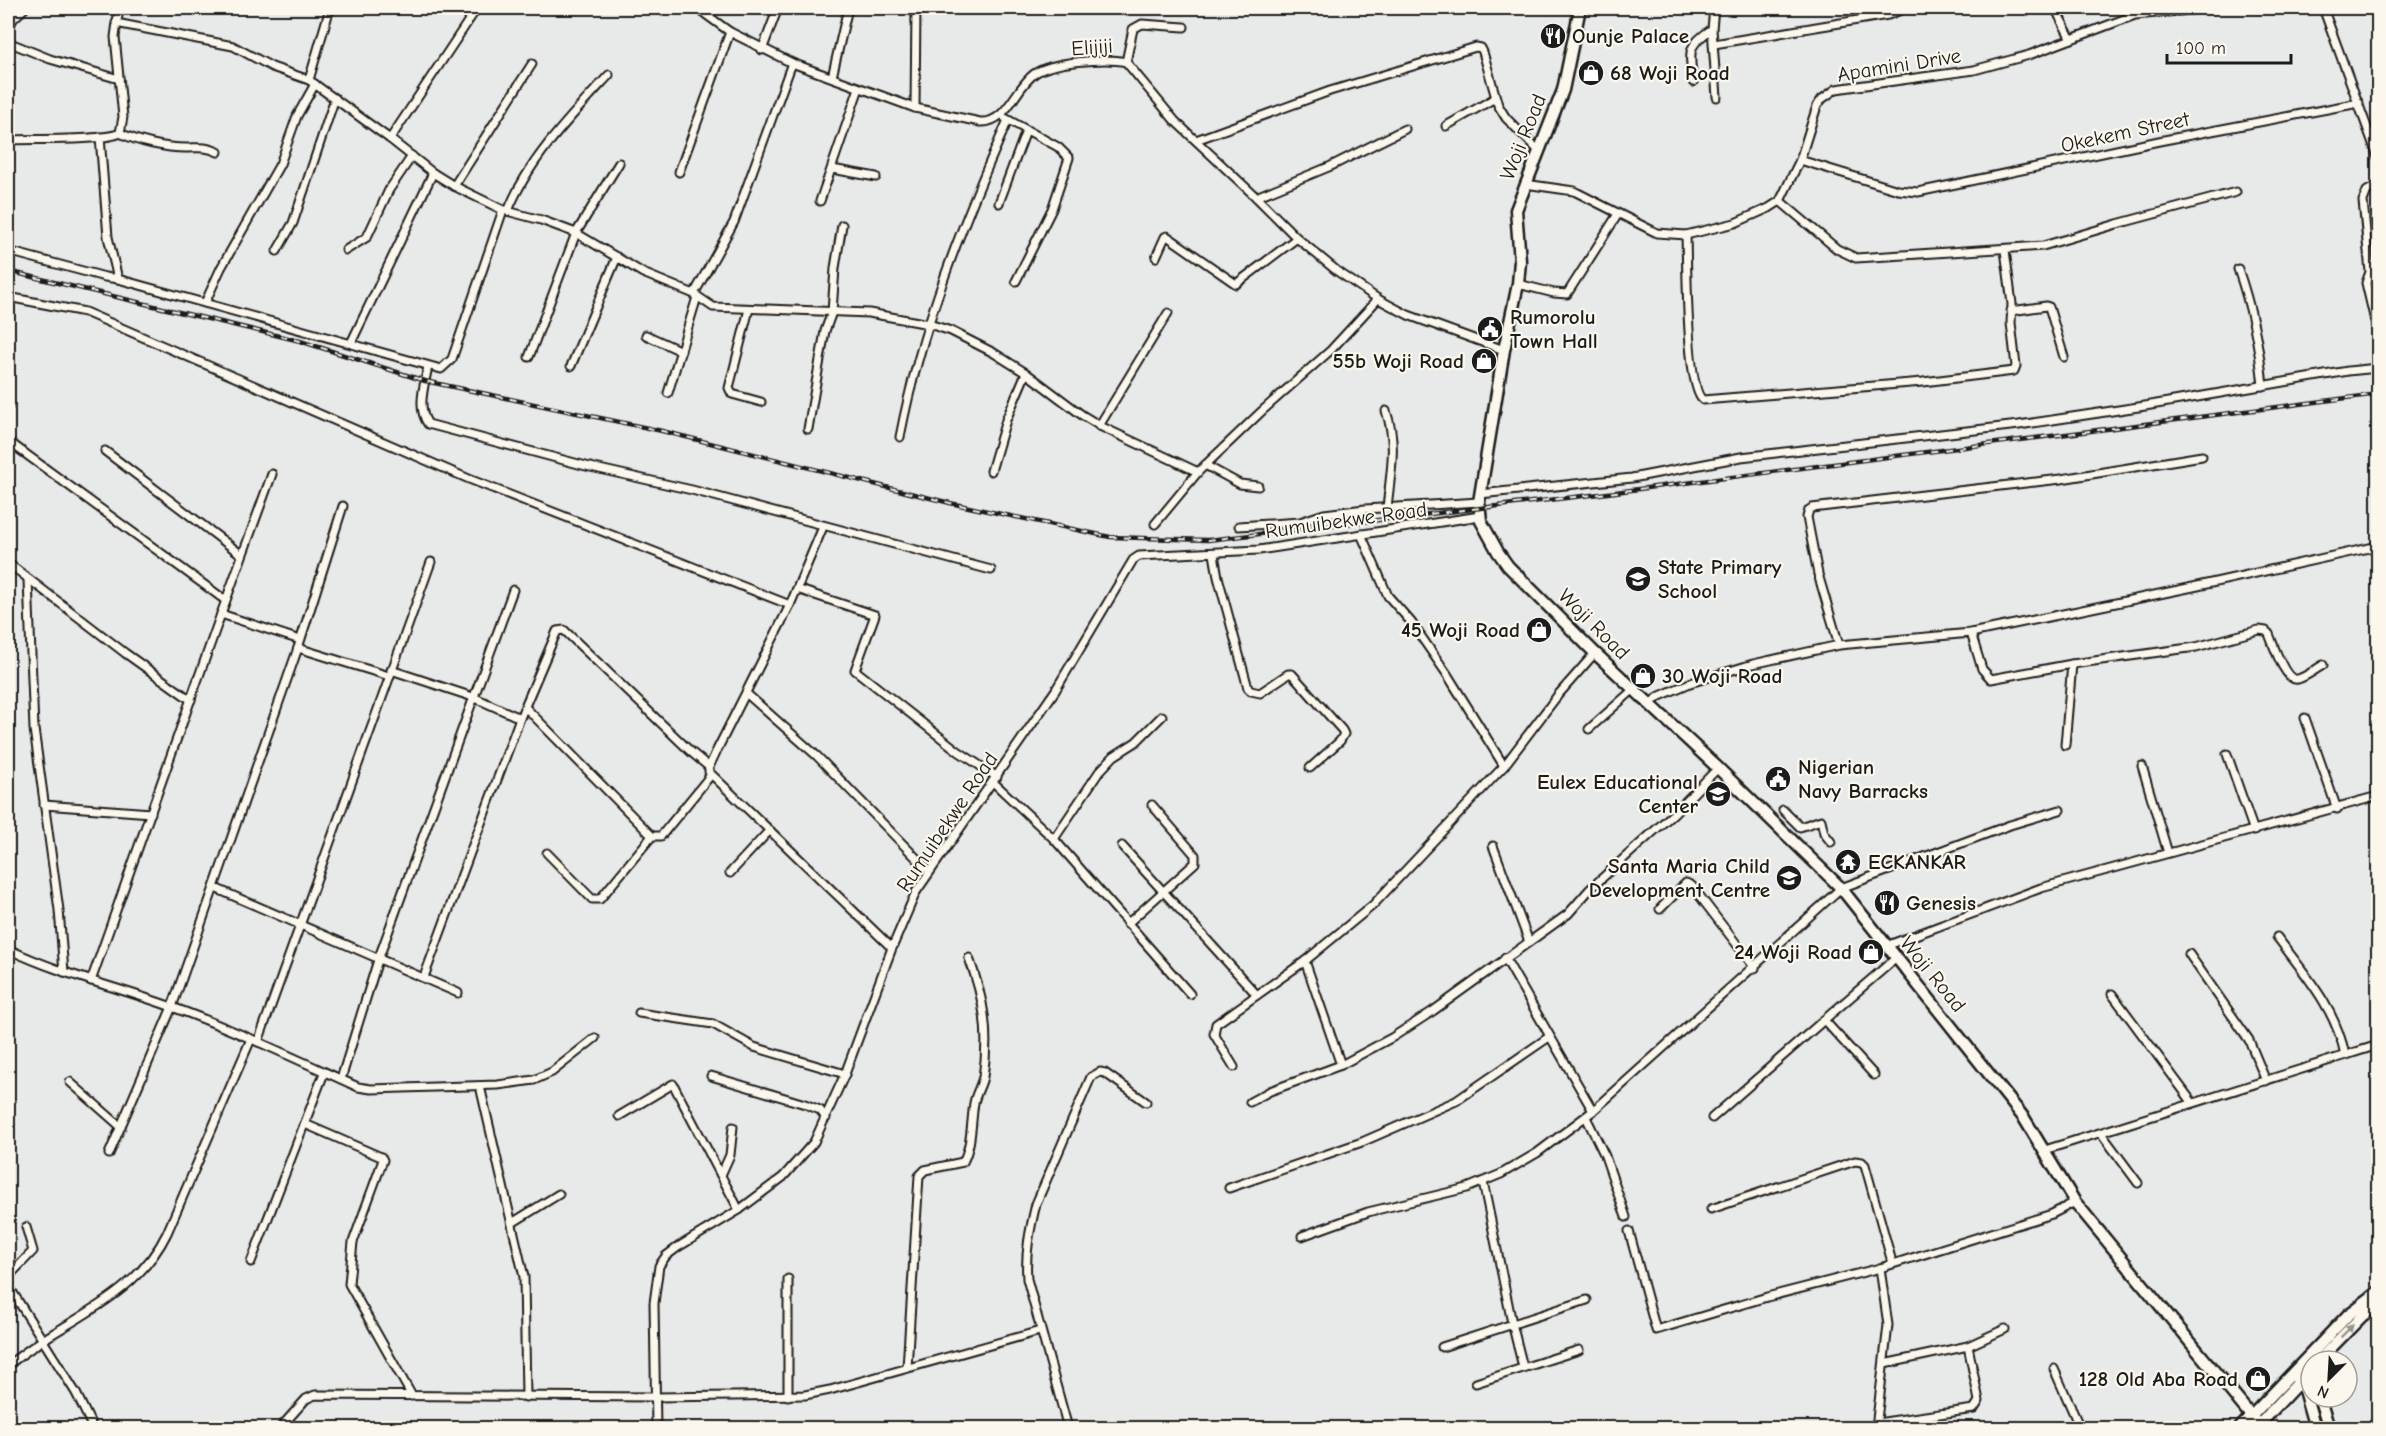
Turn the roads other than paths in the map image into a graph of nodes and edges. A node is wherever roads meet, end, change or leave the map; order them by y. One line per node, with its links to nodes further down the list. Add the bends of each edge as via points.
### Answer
1 (25, 8): 17 (street)
2 (119, 8): 15 (street)
3 (330, 8): 30 (street)
4 (477, 8): 45 (street)
5 (697, 8): 19 (street)
6 (778, 8): 23 (street)
7 (848, 8): 28 (street)
8 (916, 8): 37 (street)
9 (1580, 8): 49 (main road, Woji Road, via 1563,90)
10 (1714, 8): 18 (street)
11 (1906, 8): 22 (street, via 1896,14)
12 (2055, 8): 20 (street)
13 (2213, 8): 20 (street, Apamini Drive, via 2135,15)
14 (2323, 8): 36 (street)
15 (116, 23): 29 (street); 30 (street, via 233,46)
16 (1184, 27): 24 (street, via 1136,26 1132,29)
17 (8, 28)
18 (1712, 29): 22 (street); 31 (street, via 1692,46)
19 (730, 32): 23 (street); 55 (street)
20 (2071, 39): 52 (street, Apamini Drive, via 1974,70 1836,89 1817,106)
21 (8, 42): 29 (street)
22 (1714, 44): 33 (street)
23 (762, 50): 25 (street)
24 (1126, 62): 38 (street, Elijiji, via 1097,59 1038,71 1028,78); 47 (street, Elijiji, via 1162,107)
25 (792, 63): 28 (street); 82 (street, via 734,222)
26 (532, 64): 60 (street)
27 (609, 75): 66 (street, via 556,135)
28 (832, 77): 32 (street)
29 (119, 79): 43 (street, via 123,117)
30 (312, 82): 34 (street); 85 (street, via 280,164)
31 (1693, 82)
32 (860, 88): 37 (street); 54 (street)
33 (1717, 97)
34 (335, 98): 45 (street); 75 (street, via 293,223)
35 (1495, 98): 40 (street); 47 (street, via 1483,52 1476,47 1330,92); 49 (street, via 1506,118)
36 (2359, 103): 51 (street); 52 (street, Okekem Street, via 1918,192 1898,190)
37 (915, 108): 38 (street, via 980,122)
38 (1000, 116): 39 (street)
39 (1008, 120): 42 (street); 90 (street)
40 (1446, 126)
41 (1406, 129): 62 (street)
42 (1026, 131): 65 (street); 80 (street, via 1058,147 1069,159 1052,208)
43 (120, 134): 44 (street); 48 (street, via 169,146 203,146)
44 (100, 138): 46 (street); 79 (street, via 108,237)
45 (390, 139): 50 (street)
46 (10, 140)
47 (1196, 140): 62 (street, Elijiji)
48 (218, 152)
49 (1540, 152): 58 (main road, Woji Road)
50 (412, 156): 56 (street); 72 (street, via 389,190 367,237)
51 (2379, 157)
52 (1800, 160): 64 (street, Apamini Drive)
53 (619, 162): 69 (street)
54 (832, 169): 57 (street); 63 (street)
55 (679, 172)
56 (433, 173): 60 (street); 93 (street)
57 (876, 177)
58 (1525, 184): 67 (street, via 1574,191); 81 (main road, Woji Road, via 1516,210)
59 (2379, 185): 91 (street, via 2367,191 2364,201 2370,272 2366,283)
60 (454, 186): 66 (street)
61 (2236, 192): 73 (street, via 2051,244)
62 (1256, 197): 71 (street, Elijiji)
63 (820, 201)
64 (1780, 201): 70 (street, via 1735,223); 73 (street, via 1837,249 1856,258)
65 (999, 203)
66 (505, 210): 69 (street); 98 (street, via 452,359 441,369)
67 (1618, 214): 70 (street, via 1657,233); 81 (street, via 1567,294)
68 (842, 225): 88 (street)
69 (576, 233): 77 (street); 96 (street)
70 (1686, 235): 87 (street, via 1690,344 1695,389 1703,400 2009,373 2016,366)
71 (1297, 238): 76 (street, via 1236,284 1167,236); 84 (street, Elijiji)
72 (346, 250)
73 (2005, 250): 87 (street)
74 (8, 251): 79 (street)
75 (277, 251)
76 (1156, 257)
77 (617, 258): 82 (street); 99 (street)
78 (2238, 269): 102 (street, via 2258,338)
79 (118, 279): 85 (street)
80 (1016, 281)
81 (1518, 284): 94 (main road, Woji Road)
82 (695, 295): 86 (street, via 718,308); 95 (street)
83 (8, 297): 135 (street, via 85,312 469,479)
84 (1378, 299): 94 (street, Elijiji, via 1430,324); 112 (street, via 1331,350)
85 (205, 303): 93 (street)
86 (749, 309): 88 (street); 104 (street, via 729,388 732,393)
87 (2011, 311): 97 (street, via 2049,307)
88 (832, 312): 90 (street, via 869,313); 107 (street, via 825,331)
89 (1168, 313): 106 (street)
90 (929, 324): 101 (street, via 967,338); 108 (street)
91 (2379, 334)
92 (646, 335): 95 (street)
93 (351, 343): 98 (street)
94 (1504, 350): 117 (main road, Woji Road)
95 (681, 351): 103 (street)
96 (529, 357)
97 (2064, 357)
98 (428, 366): 123 (street, via 422,402 428,424)
99 (571, 366)
100 (2379, 368): 102 (street)
101 (1026, 373): 106 (street); 113 (street, via 1006,420)
102 (2263, 386): 117 (street, via 2019,425 1741,457 1632,478)
103 (668, 393)
104 (761, 402)
105 (1386, 411): 119 (street, via 1394,447)
106 (1100, 426): 114 (street)
107 (808, 429)
108 (900, 437)
109 (8, 441): 134 (street)
110 (105, 451): 127 (street)
111 (2202, 456): 139 (street, via 2061,479 1812,508 1807,517 1818,574)
112 (1205, 465): 114 (street); 116 (street, via 1240,484)
113 (991, 471)
114 (1198, 472): 121 (street)
115 (272, 474): 127 (street)
116 (1258, 486)
117 (1480, 498): 119 (street); 120 (main road, Woji Road)
118 (343, 506): 138 (street)
119 (1387, 508): 122 (street, via 1324,514 1300,522)
120 (1480, 516): 124 (street, Rumuibekwe Road); 140 (main road, Woji Road, via 1503,560)
121 (1155, 524)
122 (1239, 525)
123 (823, 527): 130 (street); 132 (street)
124 (1361, 534): 126 (street, Rumuibekwe Road); 156 (street, via 1388,596 1447,674)
125 (2379, 546): 137 (street)
126 (1214, 554): 159 (street, via 1248,688 1260,693 1292,674 1344,734); 162 (street, Rumuibekwe Road, via 1139,556 1133,560 1055,691)
127 (242, 555): 134 (street)
128 (431, 562): 143 (street)
129 (8, 563): 131 (street)
130 (991, 570)
131 (28, 580): 147 (street); 164 (street, via 34,729)
132 (797, 589): 135 (street); 162 (street, via 875,615 855,670)
133 (513, 590): 146 (street)
134 (225, 600): 136 (street)
135 (790, 605): 145 (street)
136 (221, 614): 138 (street); 147 (street)
137 (1971, 633): 139 (street); 141 (street, via 1982,669 1991,679)
138 (299, 644): 143 (street); 181 (street)
139 (1839, 645): 148 (street, via 1690,683)
140 (1595, 653): 144 (main road, Woji Road); 156 (street)
141 (2072, 664): 142 (street, via 2196,647 2259,630 2269,634 2293,679); 154 (street)
142 (2323, 665)
143 (390, 673): 146 (street); 186 (street)
144 (1634, 689): 148 (main road, Woji Road); 153 (street)
145 (747, 694): 158 (street); 179 (street, via 817,756)
146 (473, 697): 151 (street); 196 (street)
147 (191, 700): 169 (street)
148 (1649, 704): 160 (main road, Woji Road)
149 (525, 708): 151 (street); 158 (street, via 557,631 564,630); 172 (street)
150 (1162, 716): 173 (street, via 1099,772)
151 (520, 718): 200 (street)
152 (2305, 718): 166 (street)
153 (1589, 729)
154 (2065, 745)
155 (2227, 754): 171 (street)
156 (1503, 766): 197 (street, via 1373,905)
157 (2142, 766): 178 (street)
158 (709, 767): 161 (street)
159 (1310, 768)
160 (1718, 768): 182 (main road, Woji Road); 188 (street, via 1590,889 1569,914)
161 (710, 776): 170 (street); 172 (street, via 661,836)
162 (995, 780): 173 (street); 179 (street, Rumuibekwe Road)
163 (2379, 796): 166 (street)
164 (44, 805): 169 (street); 199 (street)
165 (1152, 805): 183 (street, via 1196,859)
166 (2337, 809): 171 (street)
167 (1783, 810): 174 (street, via 1800,826 1821,819)
168 (2060, 810): 182 (street)
169 (151, 813): 201 (street)
170 (769, 831): 180 (street); 190 (street)
171 (2254, 831): 178 (street)
172 (652, 836): 177 (street, via 597,900)
173 (1054, 839): 185 (street)
174 (1831, 842)
175 (1122, 846): 183 (street)
176 (1493, 846): 188 (street)
177 (547, 852)
178 (2168, 853): 189 (street, via 2041,888)
179 (929, 871): 190 (street, Rumuibekwe Road)
180 (730, 873)
181 (215, 888): 186 (street); 206 (street)
182 (1841, 888): 189 (main road, Woji Road); 198 (street)
183 (1165, 892): 185 (street); 205 (street)
184 (1660, 909): 198 (street, via 1686,884 1692,886)
185 (1127, 924): 203 (street)
186 (301, 926): 196 (street); 211 (street)
187 (2277, 937): 213 (street, via 2328,1008 2340,1032)
188 (1529, 942): 194 (street)
189 (1886, 946): 195 (main road, Woji Road)
190 (891, 948): 217 (street, Rumuibekwe Road)
191 (8, 949): 199 (street)
192 (2188, 954): 221 (street, via 2248,1040)
193 (969, 958): 272 (street, via 985,1009 983,1072 963,1162 925,1170 919,1176)
194 (1505, 958): 209 (street); 214 (street, via 1393,1037)
195 (1896, 958): 208 (street); 236 (main road, Woji Road, via 2024,1118)
196 (378, 960): 200 (street); 220 (street)
197 (1305, 961): 205 (street); 214 (street)
198 (1755, 968): 227 (street)
199 (64, 972): 201 (street)
200 (424, 977): 202 (street)
201 (91, 981): 206 (street)
202 (458, 993)
203 (1190, 994)
204 (2112, 994): 226 (street)
205 (1257, 995): 215 (street, via 1214,1029)
206 (172, 1007): 211 (street); 233 (street)
207 (639, 1013): 217 (street, via 713,1024 754,1047)
208 (1824, 1020): 218 (street); 231 (street)
209 (1550, 1037): 227 (street); 241 (street, via 1456,1101 1352,1146)
210 (595, 1038): 223 (street, via 543,1077)
211 (254, 1040): 216 (street); 263 (street, via 155,1257 107,1302)
212 (2379, 1045): 213 (street)
213 (2345, 1055): 221 (street)
214 (1341, 1065): 225 (street)
215 (1234, 1067)
216 (324, 1072): 220 (street); 232 (street)
217 (845, 1074): 230 (street, Rumuibekwe Road)
218 (1874, 1075)
219 (711, 1076): 230 (street, via 805,1104 820,1110)
220 (341, 1079): 223 (street, via 358,1087 381,1090)
221 (2266, 1081): 226 (street)
222 (70, 1082): 233 (street)
223 (480, 1086): 247 (street)
224 (1146, 1102): 262 (street, via 1105,1074 1100,1072 1091,1077 1031,1222 1027,1279)
225 (1250, 1102)
226 (2192, 1102): 235 (street)
227 (1593, 1111): 229 (street)
228 (619, 1116): 238 (street, via 673,1084)
229 (1586, 1116): 239 (street, via 1537,1153); 246 (street)
230 (826, 1118): 245 (street, Rumuibekwe Road, via 814,1142 794,1167)
231 (1712, 1118)
232 (305, 1124): 251 (street); 277 (street, via 383,1160 353,1242 349,1284)
233 (121, 1127): 237 (street)
234 (733, 1127): 238 (street, via 730,1155)
235 (2101, 1133): 236 (street); 240 (street)
236 (2045, 1150): 243 (main road, Woji Road)
237 (109, 1154)
238 (721, 1176): 245 (street)
239 (1483, 1182): 250 (street, via 1368,1212); 260 (street)
240 (2138, 1183)
241 (1229, 1188)
242 (559, 1194): 247 (street)
243 (2075, 1202): 252 (street, via 2052,1214); 283 (main road, Woji Road)
244 (1711, 1209): 252 (street, via 1855,1161 1862,1162)
245 (739, 1210): 280 (street, Rumuibekwe Road, via 678,1247 659,1266 654,1303)
246 (1626, 1217)
247 (512, 1223): 278 (street, via 525,1289)
248 (26, 1227): 254 (street, via 33,1251)
249 (1629, 1231): 253 (street, via 1656,1330 1767,1296)
250 (1302, 1236)
251 (250, 1262)
252 (1892, 1262): 253 (street)
253 (1880, 1268): 269 (street, via 1888,1314)
254 (8, 1277)
255 (788, 1279): 279 (street)
256 (8, 1285): 263 (street)
257 (2379, 1292): 266 (main road, via 2348,1316)
258 (1587, 1300): 260 (street)
259 (2379, 1304): 267 (main road, one-way to 259)
260 (1512, 1323): 265 (street); 271 (street)
261 (2005, 1329): 264 (street)
262 (1040, 1330): 272 (street); 285 (street)
263 (42, 1340): 270 (street); 287 (street, via 76,1392)
264 (1968, 1346): 269 (street); 284 (street, via 1979,1401 1974,1408)
265 (1442, 1347)
266 (2322, 1349)
267 (2330, 1349)
268 (1579, 1350): 271 (street)
269 (1884, 1364): 284 (street)
270 (8, 1365)
271 (1523, 1367): 276 (street)
272 (907, 1368): 279 (street, via 830,1390)
273 (2054, 1369): 291 (street)
274 (2299, 1377): 283 (main road)
275 (2299, 1379): 286 (main road)
276 (1476, 1383)
277 (412, 1396): 278 (street); 288 (street, via 311,1396)
278 (526, 1396): 280 (street)
279 (788, 1396): 280 (street)
280 (656, 1397): 289 (street, Rumuibekwe Road)
281 (2310, 1409): 293 (main road)
282 (2323, 1409): 294 (main road)
283 (2251, 1416): 286 (main road, Woji Road); 292 (main road)
284 (1876, 1426)
285 (1067, 1427): 290 (street)
286 (2258, 1427)
287 (93, 1428)
288 (281, 1428)
289 (656, 1428)
290 (1059, 1428)
291 (2078, 1428)
292 (2240, 1428)
293 (2315, 1428)
294 (2329, 1428)

